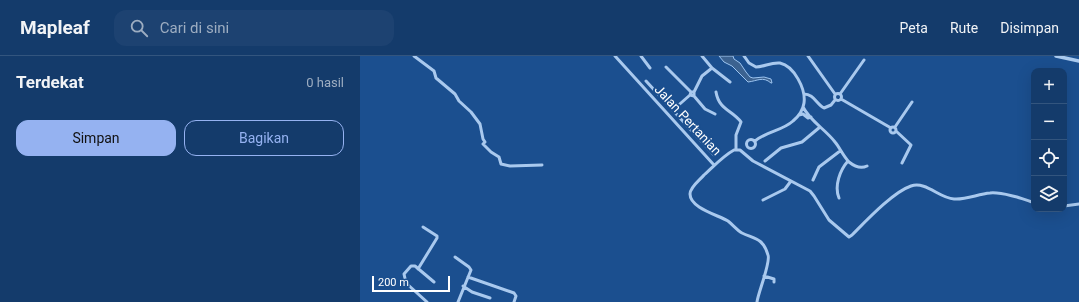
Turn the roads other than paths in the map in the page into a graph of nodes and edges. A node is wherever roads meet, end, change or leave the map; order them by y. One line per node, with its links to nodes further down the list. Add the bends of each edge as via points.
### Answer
1 (414, 56): 39 (street, via 434,70 436,78 471,112 480,124 484,144 499,157 501,164)
2 (615, 56): 40 (street, Jalan Pertanian)
3 (641, 56): 11 (street)
4 (702, 56): 12 (street)
5 (744, 56): 17 (street, via 756,67 776,63 788,67)
6 (808, 56): 18 (street)
7 (1056, 56): 9 (street)
8 (864, 60): 19 (street)
9 (1079, 61)
10 (666, 67): 16 (street)
11 (650, 68)
12 (712, 68): 14 (street); 16 (street, via 702,76)
13 (646, 81): 23 (street)
14 (730, 82)
15 (716, 92): 31 (street, via 722,106 741,122 736,135)
16 (692, 94): 23 (street); 24 (street, via 705,109)
17 (804, 94): 20 (street, via 811,96 824,108); 22 (street)
18 (835, 94): 19 (street, via 838,93); 20 (street)
19 (840, 96): 20 (street, via 839,100); 28 (street)
20 (835, 100)
21 (912, 102): 28 (street)
22 (803, 106): 25 (street); 26 (street)
23 (673, 110): 34 (street)
24 (715, 114)
25 (799, 115): 26 (street); 29 (street, via 787,125 764,134)
26 (811, 117): 27 (street)
27 (820, 127): 32 (street); 36 (street, via 802,142 781,148)
28 (894, 129): 38 (street, via 911,145)
29 (755, 141): 30 (street, via 755,146); 30 (street, via 748,140)
30 (749, 148): 33 (street); 35 (street)
31 (736, 150): 33 (street, Jalan Pertanian); 40 (street, Jalan Pertanian)
32 (840, 151): 37 (street); 42 (street, via 819,167)
33 (741, 152): 35 (street, Jalan Pertanian)
34 (714, 155)
35 (745, 155): 43 (street, Jalan Pertanian)
36 (765, 160)
37 (848, 161): 41 (street, via 856,166); 44 (street, via 838,179)
38 (902, 163)
39 (542, 165)
40 (714, 166): 52 (street, via 691,189 691,199 740,232 759,240 769,259)
41 (867, 166)
42 (813, 180)
43 (791, 181): 45 (street, via 785,189); 46 (street, Jalan Pertanian, via 812,193 829,220 849,237 895,195 913,185 924,186 952,199 997,193)
44 (839, 198)
45 (763, 200)
46 (1031, 202)
47 (1079, 204): 48 (street)
48 (1067, 206)
49 (422, 227): 51 (street, via 437,238)
50 (455, 257): 53 (street, via 471,268)
51 (418, 269): 54 (street); 58 (street, via 411,266 404,274 405,280)
52 (764, 276): 55 (street, via 774,279); 61 (street)
53 (468, 277): 56 (street); 60 (street, via 514,293)
54 (434, 282)
55 (774, 282)
56 (463, 286): 57 (street); 59 (street)
57 (490, 298)
58 (426, 302)
59 (458, 302)
60 (514, 302)
61 (757, 302)

